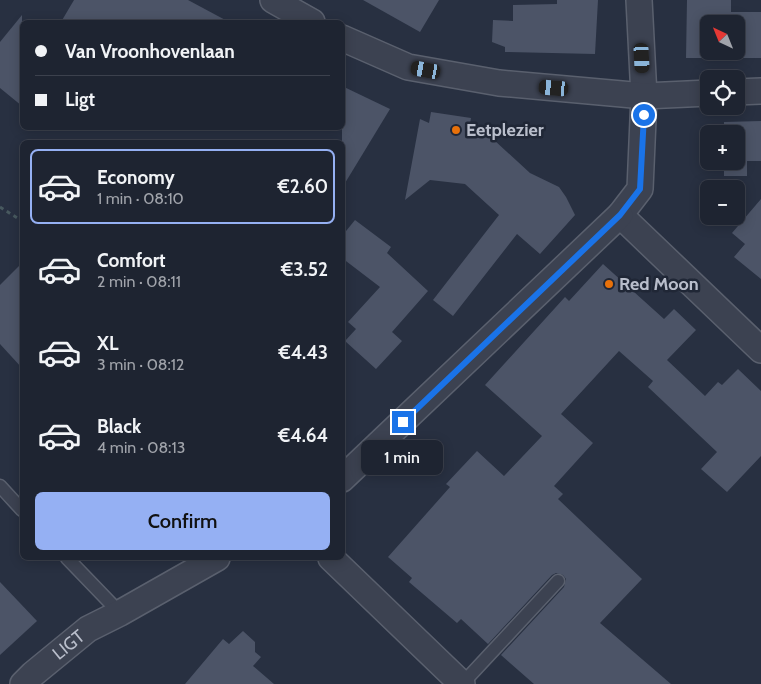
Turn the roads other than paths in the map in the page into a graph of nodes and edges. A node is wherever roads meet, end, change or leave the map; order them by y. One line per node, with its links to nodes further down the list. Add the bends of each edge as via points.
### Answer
1 (272, 0): 3 (street)
2 (639, 0): 8 (street)
3 (308, 20)
4 (345, 39): 8 (street, via 408,67 499,83)
5 (761, 91): 6 (street)
6 (745, 92)
7 (700, 93): 8 (street)
8 (644, 96): 9 (street, via 640,189)
9 (620, 215): 10 (street); 11 (street)
10 (761, 350)
11 (345, 475)
12 (0, 486): 13 (lane)
13 (20, 508)
14 (70, 560): 18 (lane)
15 (213, 560): 18 (street, LIGT)
16 (333, 560): 20 (street)
17 (558, 581): 20 (lane)
18 (120, 613): 19 (street, LIGT, via 88,629)
19 (23, 684)
20 (462, 684)

